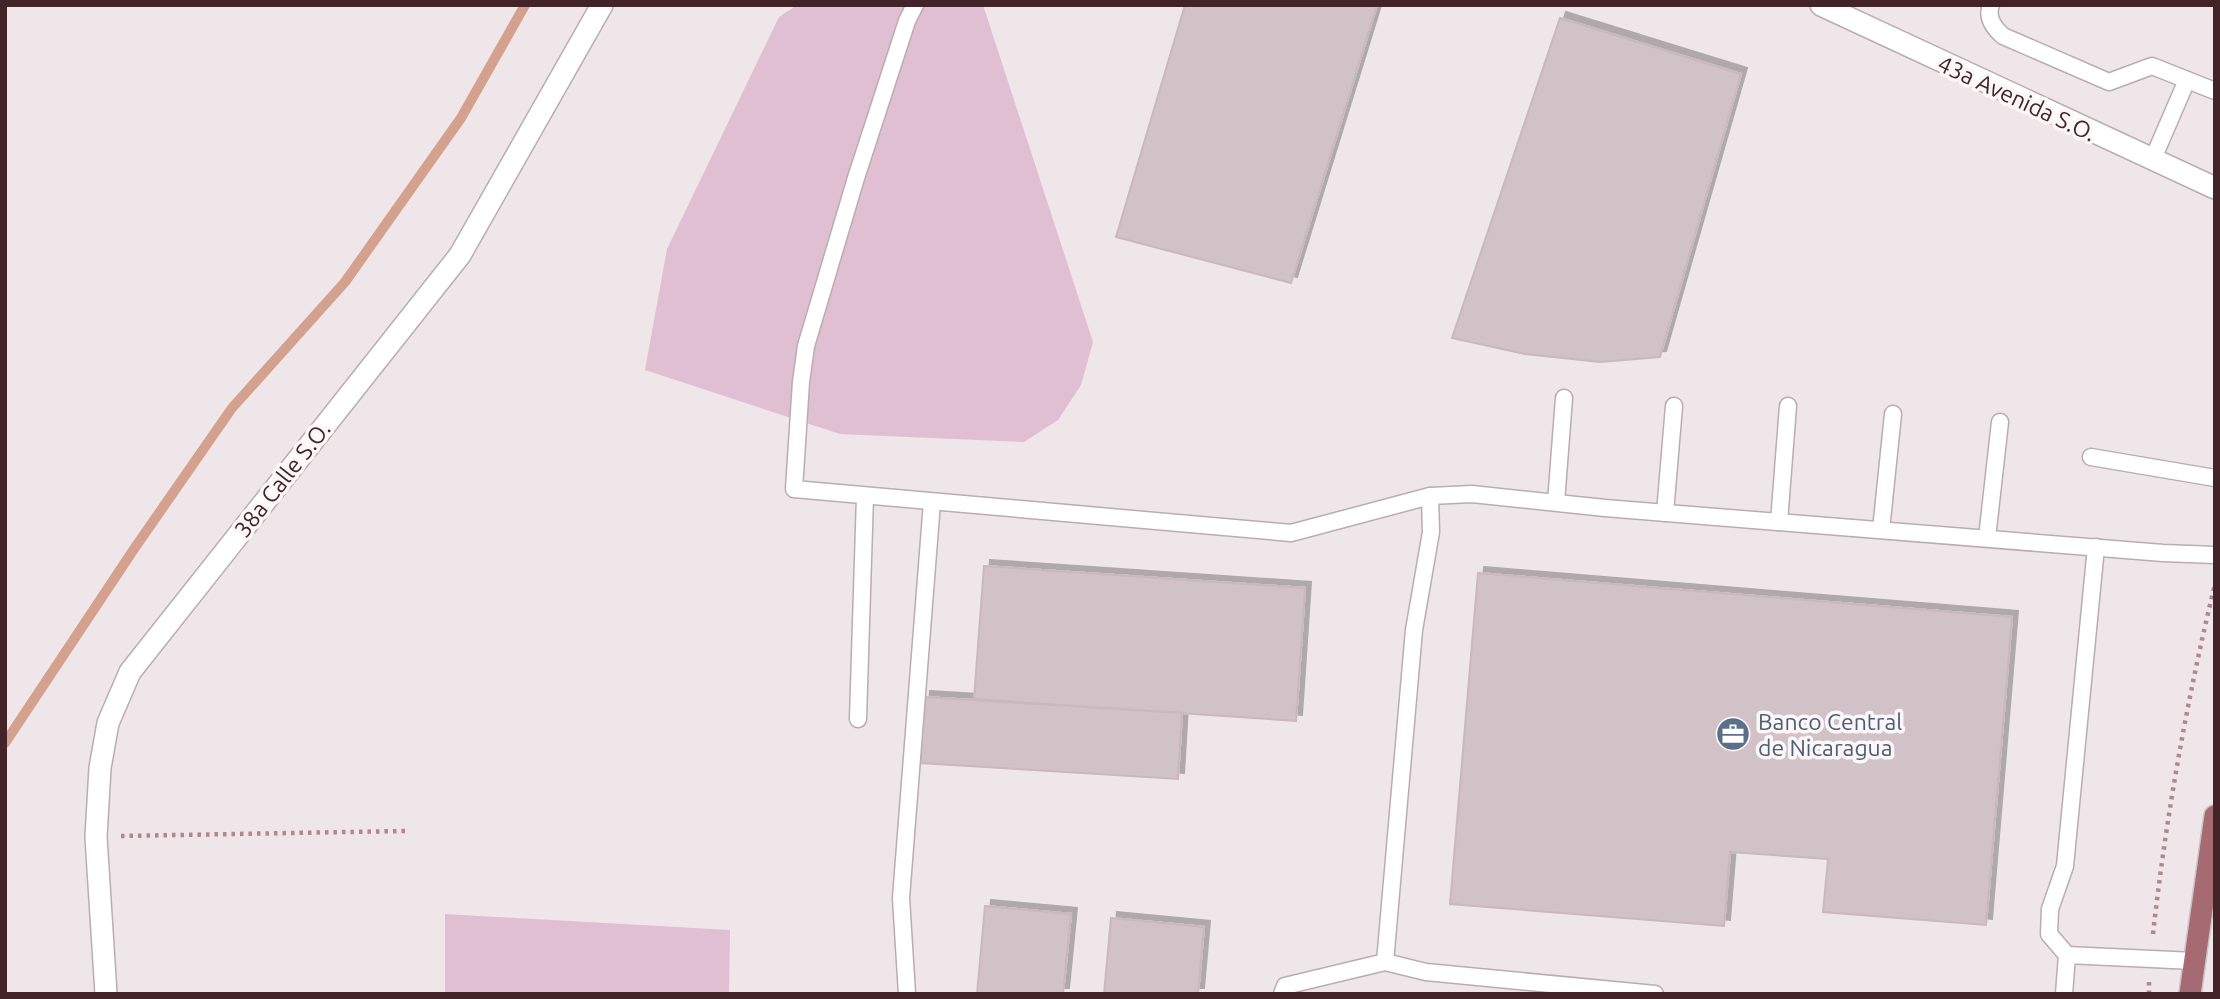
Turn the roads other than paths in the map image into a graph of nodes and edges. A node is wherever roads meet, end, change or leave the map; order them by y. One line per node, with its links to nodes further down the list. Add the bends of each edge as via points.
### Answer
1 (602, 5): 31 (street, 38a Calle S.O., via 460,255 130,672 108,723 100,768 96,837)
2 (915, 5): 16 (lane, via 852,191 806,346 801,382 793,489)
3 (1821, 5): 7 (street, 43a Avenida S.O.)
4 (1991, 5): 5 (lane, via 1994,28 2003,36 2109,82 2152,66)
5 (2187, 80): 6 (lane); 7 (lane)
6 (2215, 91)
7 (2152, 161): 8 (street, 43a Avenida S.O.)
8 (2215, 188)
9 (1564, 398): 19 (lane)
10 (1674, 406): 20 (lane)
11 (1788, 406): 21 (lane)
12 (1893, 414): 22 (lane)
13 (2000, 422): 23 (lane)
14 (2091, 457): 15 (lane)
15 (2215, 478)
16 (865, 496): 18 (lane); 26 (lane)
17 (1430, 496): 18 (lane, via 1291,533); 19 (lane, via 1472,494); 30 (lane, via 1431,531 1414,630)
18 (932, 502): 32 (lane, via 901,898)
19 (1556, 502): 20 (lane)
20 (1665, 513): 21 (lane)
21 (1779, 522): 22 (lane)
22 (1881, 530): 23 (lane)
23 (1987, 538): 24 (lane)
24 (2096, 547): 25 (lane); 28 (lane, via 2065,866 2050,909 2049,934)
25 (2215, 555)
26 (858, 719)
27 (2215, 816): 29 (main road)
28 (2067, 955): 29 (lane); 35 (lane)
29 (2194, 961): 36 (main road)
30 (1385, 962): 33 (lane, via 1285,986); 34 (lane, via 1426,972)
31 (106, 994)
32 (907, 994)
33 (1282, 994)
34 (1655, 994)
35 (2064, 994)
36 (2190, 994)

